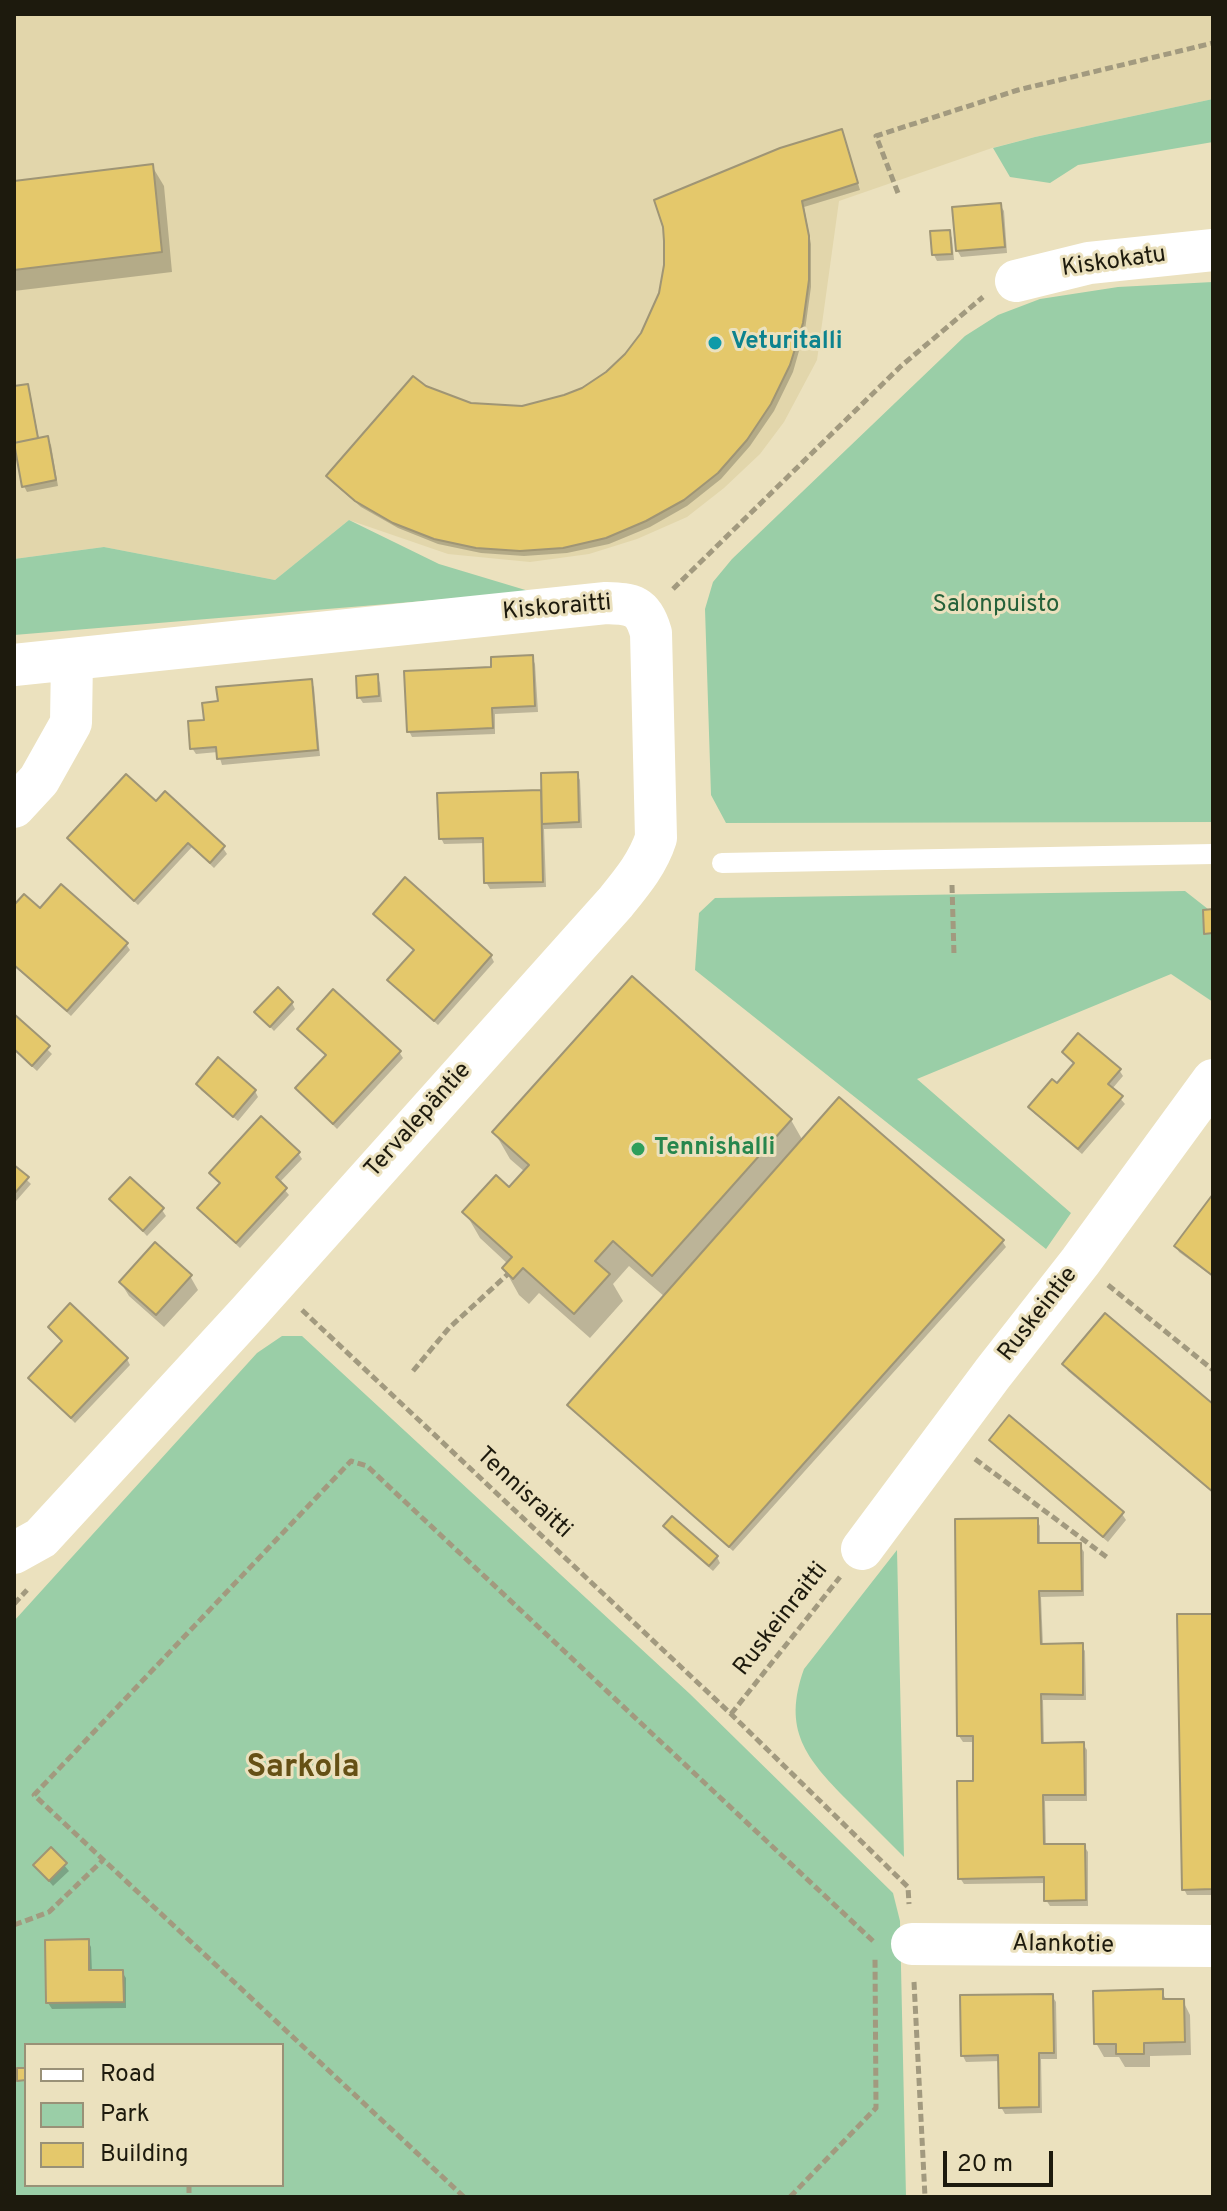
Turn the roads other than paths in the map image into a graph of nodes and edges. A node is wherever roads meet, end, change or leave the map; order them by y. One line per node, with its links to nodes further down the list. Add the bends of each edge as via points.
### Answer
1 (1213, 250): 2 (street, Kiskokatu, via 1089,263)
2 (1016, 281)
3 (646, 615): 4 (street, Kiskoraitti, via 631,604 606,603); 11 (street, Tervalepäntie, via 651,633 656,838 638,875 41,1538)
4 (72, 659): 5 (street, Kiskoraitti); 6 (street, via 71,723 39,780)
5 (14, 665)
6 (14, 807)
7 (1213, 854): 8 (lane)
8 (722, 863)
9 (1213, 1080): 10 (street, Ruskeintie)
10 (862, 1549)
11 (14, 1553)
12 (912, 1944): 13 (street, Alankotie)
13 (1213, 1946)

